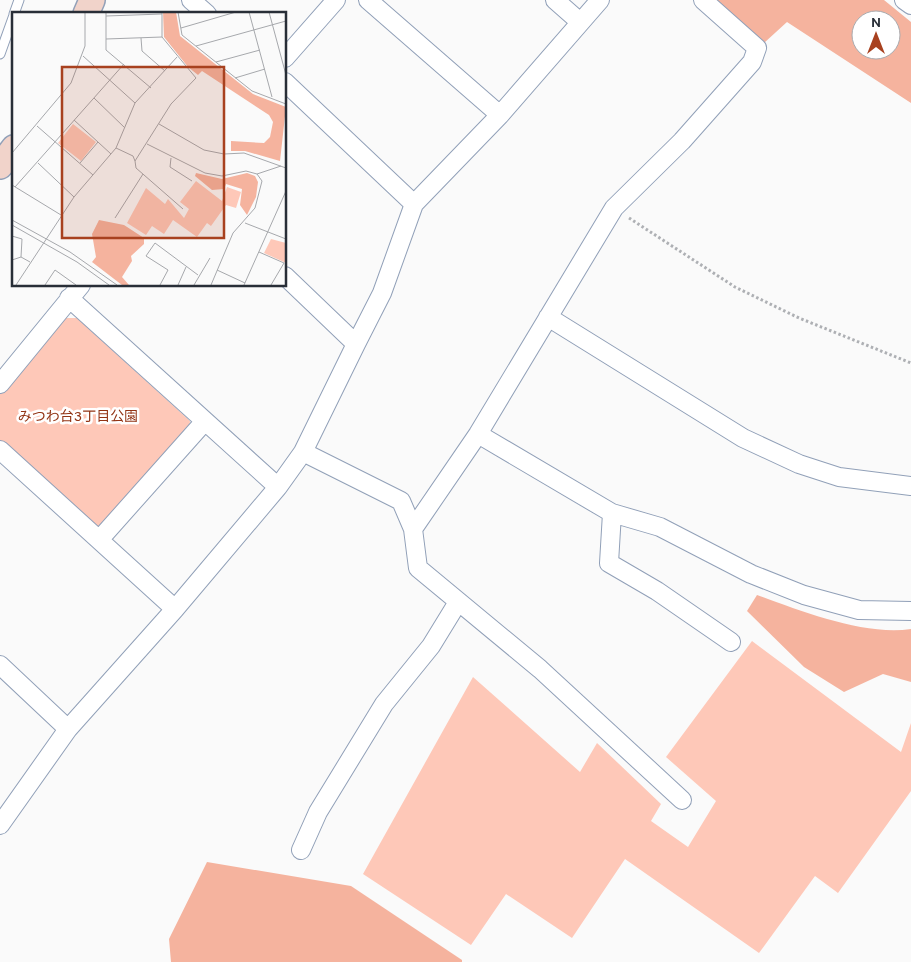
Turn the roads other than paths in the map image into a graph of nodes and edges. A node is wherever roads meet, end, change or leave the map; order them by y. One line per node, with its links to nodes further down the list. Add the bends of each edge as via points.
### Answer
1 (19, 0): 11 (lane)
2 (92, 0): 12 (street)
3 (191, 0): 13 (street)
4 (336, 0): 17 (street)
5 (368, 0): 19 (street)
6 (555, 0): 15 (street)
7 (600, 0): 15 (street)
8 (703, 0): 25 (street, via 758,48 752,62 682,141 614,208)
9 (904, 0): 10 (street)
10 (911, 5)
11 (15, 12)
12 (87, 12)
13 (205, 12)
14 (12, 20): 16 (lane)
15 (580, 22): 19 (street)
16 (0, 54)
17 (286, 57)
18 (286, 83): 22 (street)
19 (500, 116): 22 (street)
20 (12, 151): 21 (street)
21 (0, 166)
22 (414, 204): 26 (street, via 382,293)
23 (286, 277): 26 (street)
24 (75, 292): 27 (street); 28 (street)
25 (548, 317): 29 (street); 32 (street, via 743,438 799,464 839,477)
26 (356, 344): 31 (street)
27 (0, 384)
28 (205, 422): 33 (street); 36 (street)
29 (478, 434): 34 (street); 35 (street)
30 (0, 450): 36 (street)
31 (303, 452): 33 (street); 35 (street, via 401,501)
32 (911, 486)
33 (278, 488): 38 (street)
34 (612, 514): 39 (street, via 660,527 751,574 804,595 858,610); 40 (street, via 609,563 657,591)
35 (413, 529): 37 (street, via 418,568)
36 (99, 540): 38 (street)
37 (458, 602): 43 (street, via 540,669); 45 (street, via 431,646 384,704 318,812)
38 (175, 609): 42 (street)
39 (911, 611)
40 (731, 642)
41 (0, 665): 42 (street)
42 (68, 729): 44 (street)
43 (682, 800)
44 (0, 825)
45 (301, 850)

